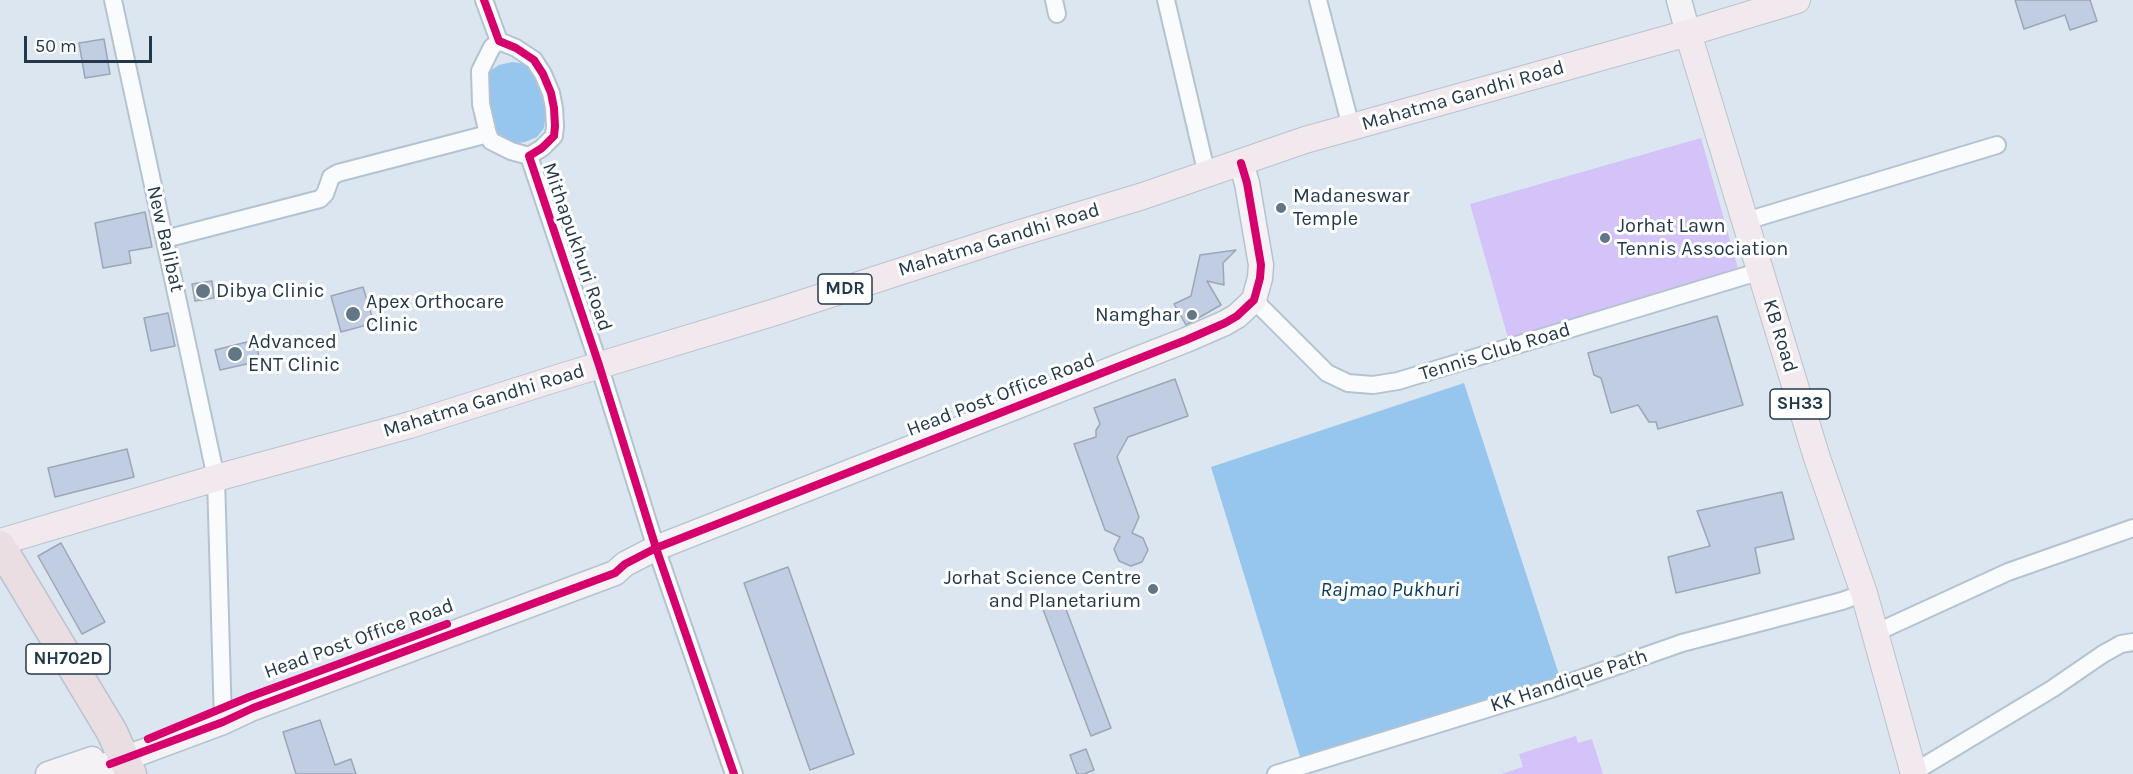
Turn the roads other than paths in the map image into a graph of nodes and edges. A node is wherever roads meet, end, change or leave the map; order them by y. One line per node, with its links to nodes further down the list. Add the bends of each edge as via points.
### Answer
1 (113, 0): 16 (street, New Balibat)
2 (484, 0): 8 (street)
3 (1166, 0): 14 (street)
4 (1318, 0): 9 (street)
5 (1679, 0): 7 (street, KB Road)
6 (1797, 0): 7 (main road, Mahatma Gandhi Road)
7 (1688, 33): 9 (main road, Mahatma Gandhi Road / MDR); 15 (main road, KB Road / SH33)
8 (499, 41): 10 (street, via 480,71 481,104); 12 (street, Mithapukhuri Road, via 534,60 551,93 554,136)
9 (1351, 127): 13 (main road, Mahatma Gandhi Road / MDR)
10 (488, 134): 12 (street, via 491,141); 16 (street, via 338,173 331,177 320,199)
11 (1997, 145): 15 (street)
12 (529, 156): 19 (street, Mithapukhuri Road)
13 (1241, 163): 14 (main road, Mahatma Gandhi Road / MDR); 18 (street, via 1261,265)
14 (1207, 175): 19 (main road, Mahatma Gandhi Road / MDR)
15 (1746, 222): 17 (main road, KB Road / SH33)
16 (165, 239): 20 (street, New Balibat)
17 (1761, 271): 18 (street, Tennis Club Road, via 1398,381 1373,385 1348,383 1327,373); 25 (main road, KB Road / SH33, via 1817,459)
18 (1254, 300): 23 (street, Head Post Office Road, via 1238,316 1186,340)
19 (599, 365): 20 (main road, Mahatma Gandhi Road / MDR, via 410,425); 23 (street, Mithapukhuri Road)
20 (216, 478): 22 (main road, Mahatma Gandhi Road / MDR); 28 (street, New Balibat)
21 (2133, 528): 26 (street, via 2008,572)
22 (0, 544): 29 (highway, NH702D, via 87,690)
23 (656, 548): 28 (street, Head Post Office Road, via 615,573); 33 (street, Mithapukhuri Road)
24 (0, 578): 29 (highway, NH702D)
25 (1864, 592): 26 (main road, KB Road / SH33); 34 (street, KK Handique Path, via 1682,643 1551,689)
26 (1875, 633): 30 (main road, KB Road / SH33)
27 (2133, 642): 30 (street, via 2103,654)
28 (223, 716): 29 (street, Head Post Office Road)
29 (118, 762): 31 (street); 32 (street)
30 (1914, 773)
31 (48, 774)
32 (76, 774)
33 (734, 774)
34 (1276, 774)

